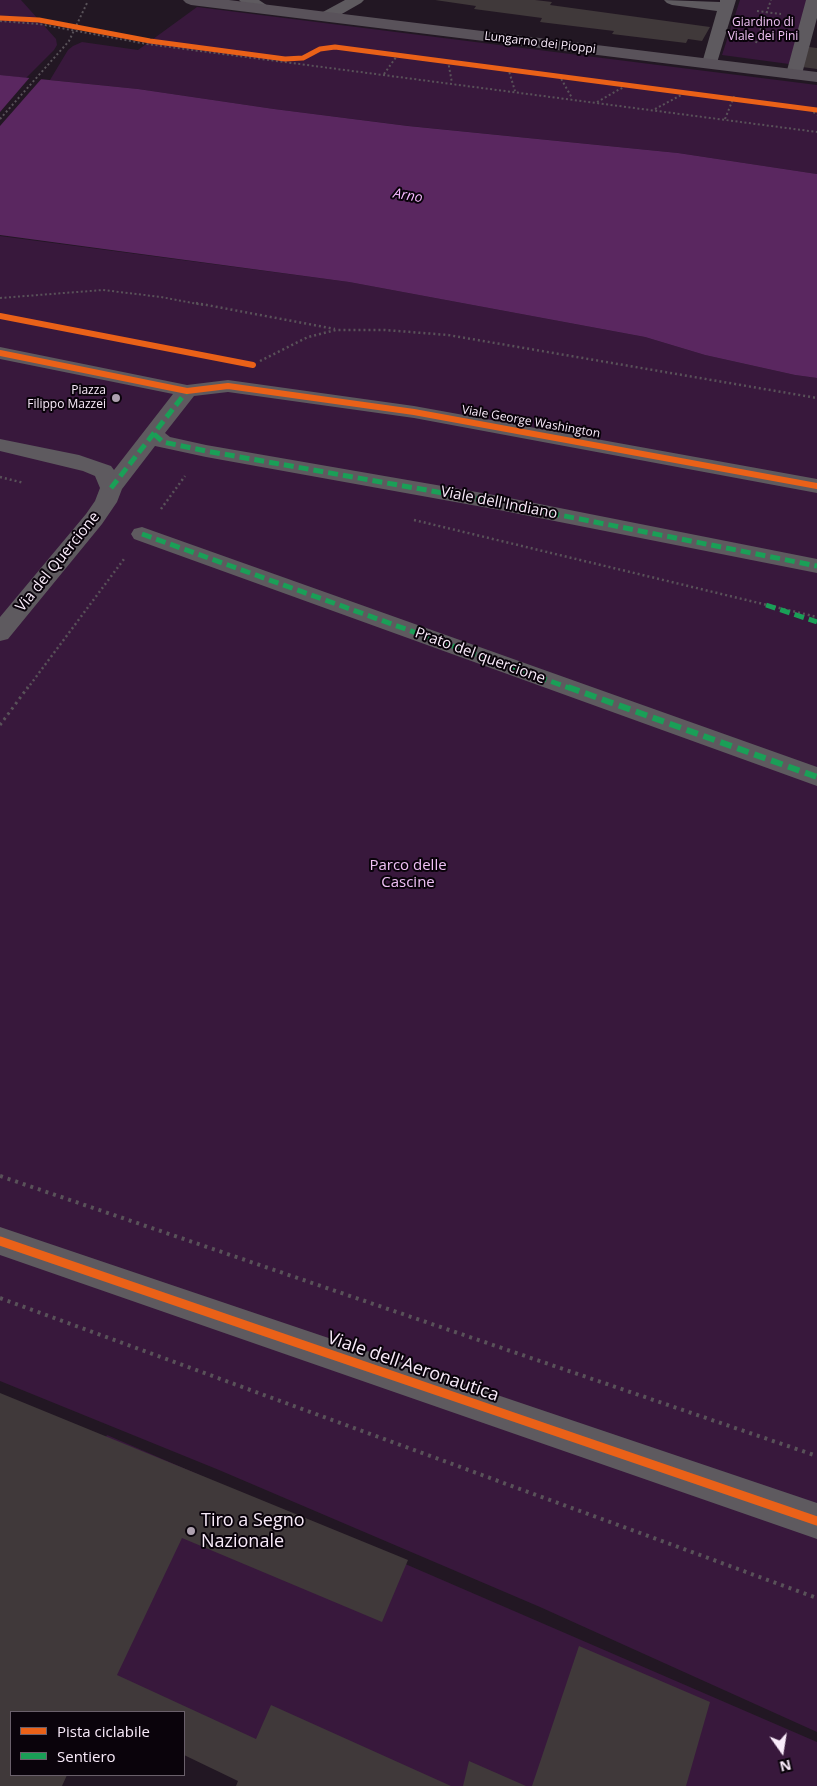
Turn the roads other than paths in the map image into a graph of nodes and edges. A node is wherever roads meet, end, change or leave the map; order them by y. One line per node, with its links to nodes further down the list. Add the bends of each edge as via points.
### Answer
1 (191, 0): 7 (street, Lungarno dei Pioppi)
2 (247, 0): 7 (street, Lungarno dei Pioppi)
3 (356, 0): 8 (street)
4 (672, 0): 6 (street)
5 (814, 0): 9 (street)
6 (726, 3): 10 (street)
7 (264, 8): 8 (street, Lungarno dei Pioppi)
8 (327, 16): 10 (street, Lungarno dei Pioppi)
9 (813, 18): 11 (street)
10 (710, 63): 11 (street, Lungarno dei Pioppi)
11 (794, 74): 12 (street, Lungarno dei Pioppi)
12 (817, 78)
13 (0, 353): 14 (street, Viale George Washington)
14 (187, 391): 15 (street); 17 (street, Viale George Washington, via 234,387 414,412)
15 (154, 434): 18 (street); 20 (street, Viale dell'Indiano, via 163,442 484,500)
16 (0, 445): 18 (street, via 91,466 103,471)
17 (817, 486)
18 (111, 488): 21 (street, Via del Quercione, via 94,519)
19 (142, 534): 22 (street, Prato del quercione)
20 (817, 566)
21 (0, 633)
22 (817, 777)
23 (0, 1241): 24 (street, Viale dell'Aeronautica)
24 (817, 1521)

